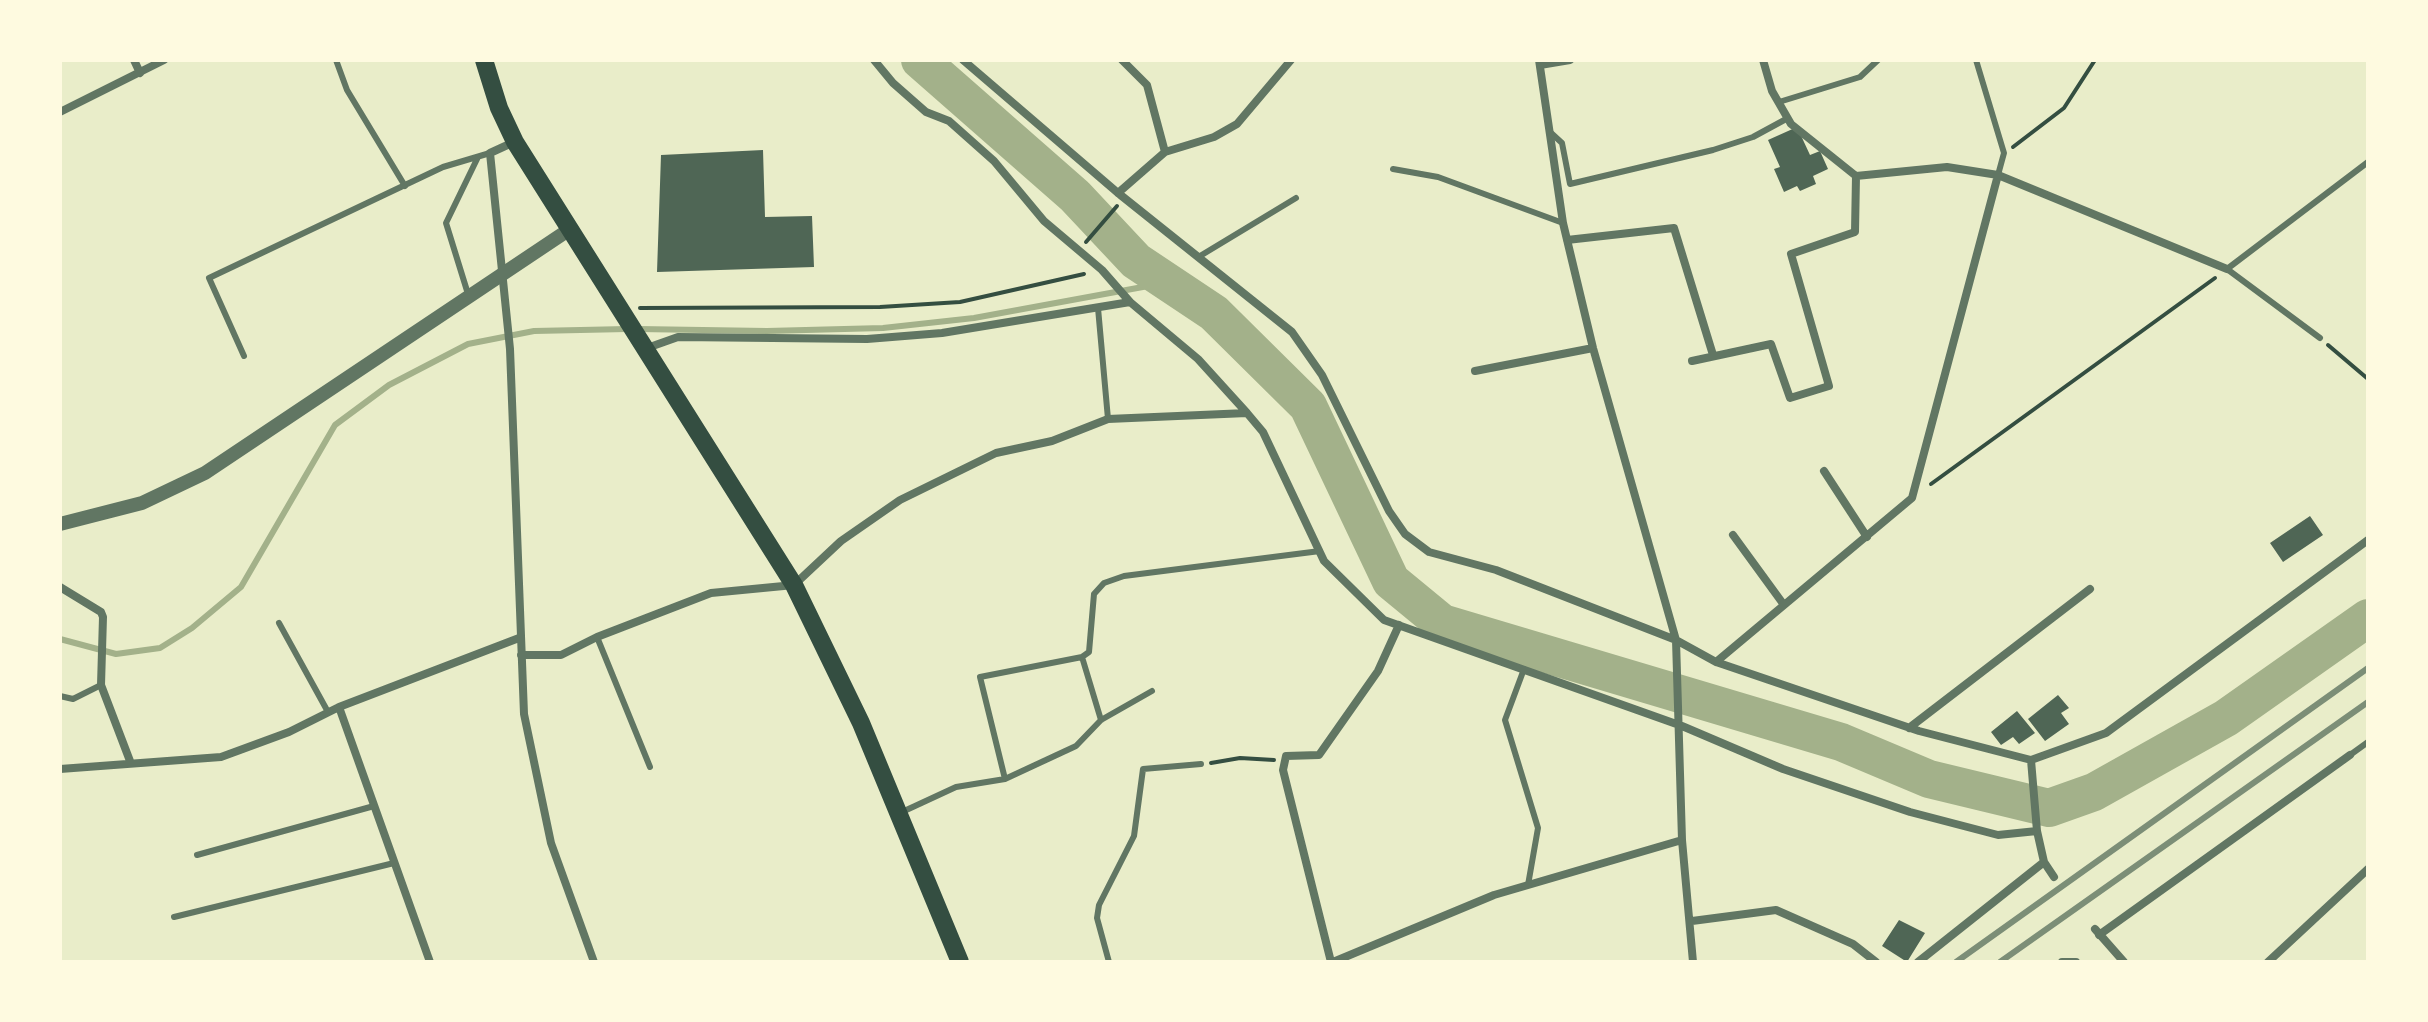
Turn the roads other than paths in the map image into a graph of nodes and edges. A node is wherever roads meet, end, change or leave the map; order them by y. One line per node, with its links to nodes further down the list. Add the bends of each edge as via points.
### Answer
1 (134, 60): 14 (street)
2 (164, 60): 14 (street)
3 (336, 60): 27 (lane, via 347,90)
4 (484, 60): 19 (main road)
5 (874, 60): 37 (street, via 926,112 949,121 994,161 1044,221 1102,270)
6 (963, 60): 28 (street)
7 (1122, 60): 20 (street, via 1147,85)
8 (1291, 60): 20 (street, via 1237,124)
9 (1570, 60): 13 (street)
10 (1763, 60): 15 (street)
11 (1878, 60): 15 (lane, via 1860,77)
12 (1976, 60): 25 (lane, via 2004,153)
13 (1539, 62): 18 (street)
14 (140, 73): 16 (street)
15 (1779, 102): 17 (street)
16 (60, 112)
17 (1788, 118): 18 (lane, via 1713,150 1570,184 1562,143); 26 (street)
18 (1550, 132): 30 (street)
19 (515, 142): 21 (street); 31 (main road)
20 (1165, 152): 28 (street)
21 (490, 153): 22 (lane); 35 (street)
22 (478, 157): 27 (lane); 36 (lane, via 446,223)
23 (2368, 162): 34 (lane)
24 (1393, 169): 30 (lane, via 1438,177)
25 (1998, 175): 26 (street, via 1947,167); 34 (street); 51 (street, via 1912,498)
26 (1856, 176): 42 (street, via 1855,232 1791,254 1829,386 1790,398 1771,344)
27 (405, 186): 43 (lane, via 209,278)
28 (1118, 193): 33 (street)
29 (1296, 198): 33 (lane)
30 (1563, 223): 32 (street)
31 (570, 229): 35 (street); 40 (main road)
32 (1567, 240): 41 (street); 42 (street, via 1674,228)
33 (1200, 256): 62 (street, via 1292,332 1322,375 1405,534 1429,552 1496,570)
34 (2227, 269): 39 (lane)
35 (505, 272): 36 (street); 61 (street)
36 (469, 298): 49 (street, via 205,473 142,503)
37 (1130, 302): 38 (street); 46 (street, via 1198,359)
38 (1098, 308): 40 (street, via 942,333 867,339 678,337); 47 (lane)
39 (2320, 338)
40 (647, 348): 54 (main road)
41 (1593, 348): 45 (street); 62 (street)
42 (1713, 355): 44 (street)
43 (244, 356)
44 (1692, 361)
45 (1475, 371)
46 (1247, 413): 47 (street); 53 (street, via 1263,432)
47 (1108, 419): 54 (street, via 1052,441 996,453 944,476 841,541)
48 (1824, 471): 51 (street)
49 (60, 524)
50 (1733, 535): 57 (street)
51 (1867, 537): 57 (street)
52 (2368, 540): 78 (street, via 2106,733)
53 (1320, 551): 59 (street, via 1358,598 1384,620); 64 (lane, via 1104,583 1094,594 1089,652)
54 (794, 585): 60 (street, via 711,593); 86 (main road)
55 (60, 587): 67 (street, via 101,612)
56 (2090, 589): 74 (street)
57 (1784, 605): 65 (street)
58 (279, 623): 71 (lane)
59 (1399, 625): 66 (street); 83 (street, via 1378,671 1319,755 1286,756)
60 (597, 637): 63 (street, via 561,655); 81 (lane)
61 (519, 638): 63 (street); 70 (street)
62 (1676, 640): 65 (street); 73 (street)
63 (521, 655): 97 (street, via 524,714 551,843)
64 (1082, 657): 72 (lane); 84 (lane, via 980,677)
65 (1716, 662): 74 (street)
66 (1524, 669): 73 (street); 94 (lane, via 1505,720 1538,828)
67 (101, 685): 69 (lane, via 73,699); 79 (street)
68 (1152, 691): 72 (lane)
69 (60, 696)
70 (339, 707): 71 (lane); 85 (street)
71 (328, 712): 79 (street, via 221,757)
72 (1101, 720): 84 (lane, via 1076,746)
73 (1682, 726): 87 (street, via 1783,769 1963,828 1998,835); 88 (street)
74 (1909, 728): 78 (street)
75 (2368, 742): 76 (lane)
76 (2350, 755): 108 (street, via 2097,932)
77 (1274, 760): 83 (street)
78 (2031, 760): 87 (street)
79 (130, 761): 82 (street)
80 (1201, 764): 101 (lane, via 1143,769 1134,836 1099,905 1097,918)
81 (650, 767)
82 (60, 769)
83 (1283, 770): 102 (street)
84 (1005, 779): 86 (lane, via 956,787)
85 (374, 806): 89 (lane); 91 (street)
86 (898, 813): 100 (main road)
87 (2037, 831): 90 (street)
88 (1682, 840): 94 (street); 96 (street)
89 (197, 855)
90 (2044, 862): 93 (street); 105 (street)
91 (394, 863): 95 (lane); 98 (street)
92 (2366, 874): 109 (street)
93 (2054, 877)
94 (1528, 885): 102 (street)
95 (174, 917)
96 (1692, 921): 103 (street); 104 (street, via 1776,910 1853,944)
97 (593, 959): 99 (street)
98 (430, 962)
99 (580, 962)
100 (960, 962)
101 (1109, 962)
102 (1332, 962)
103 (1693, 962)
104 (1876, 962)
105 (1918, 962)
106 (2062, 962): 107 (street)
107 (2076, 962)
108 (2124, 962)
109 (2268, 962)

